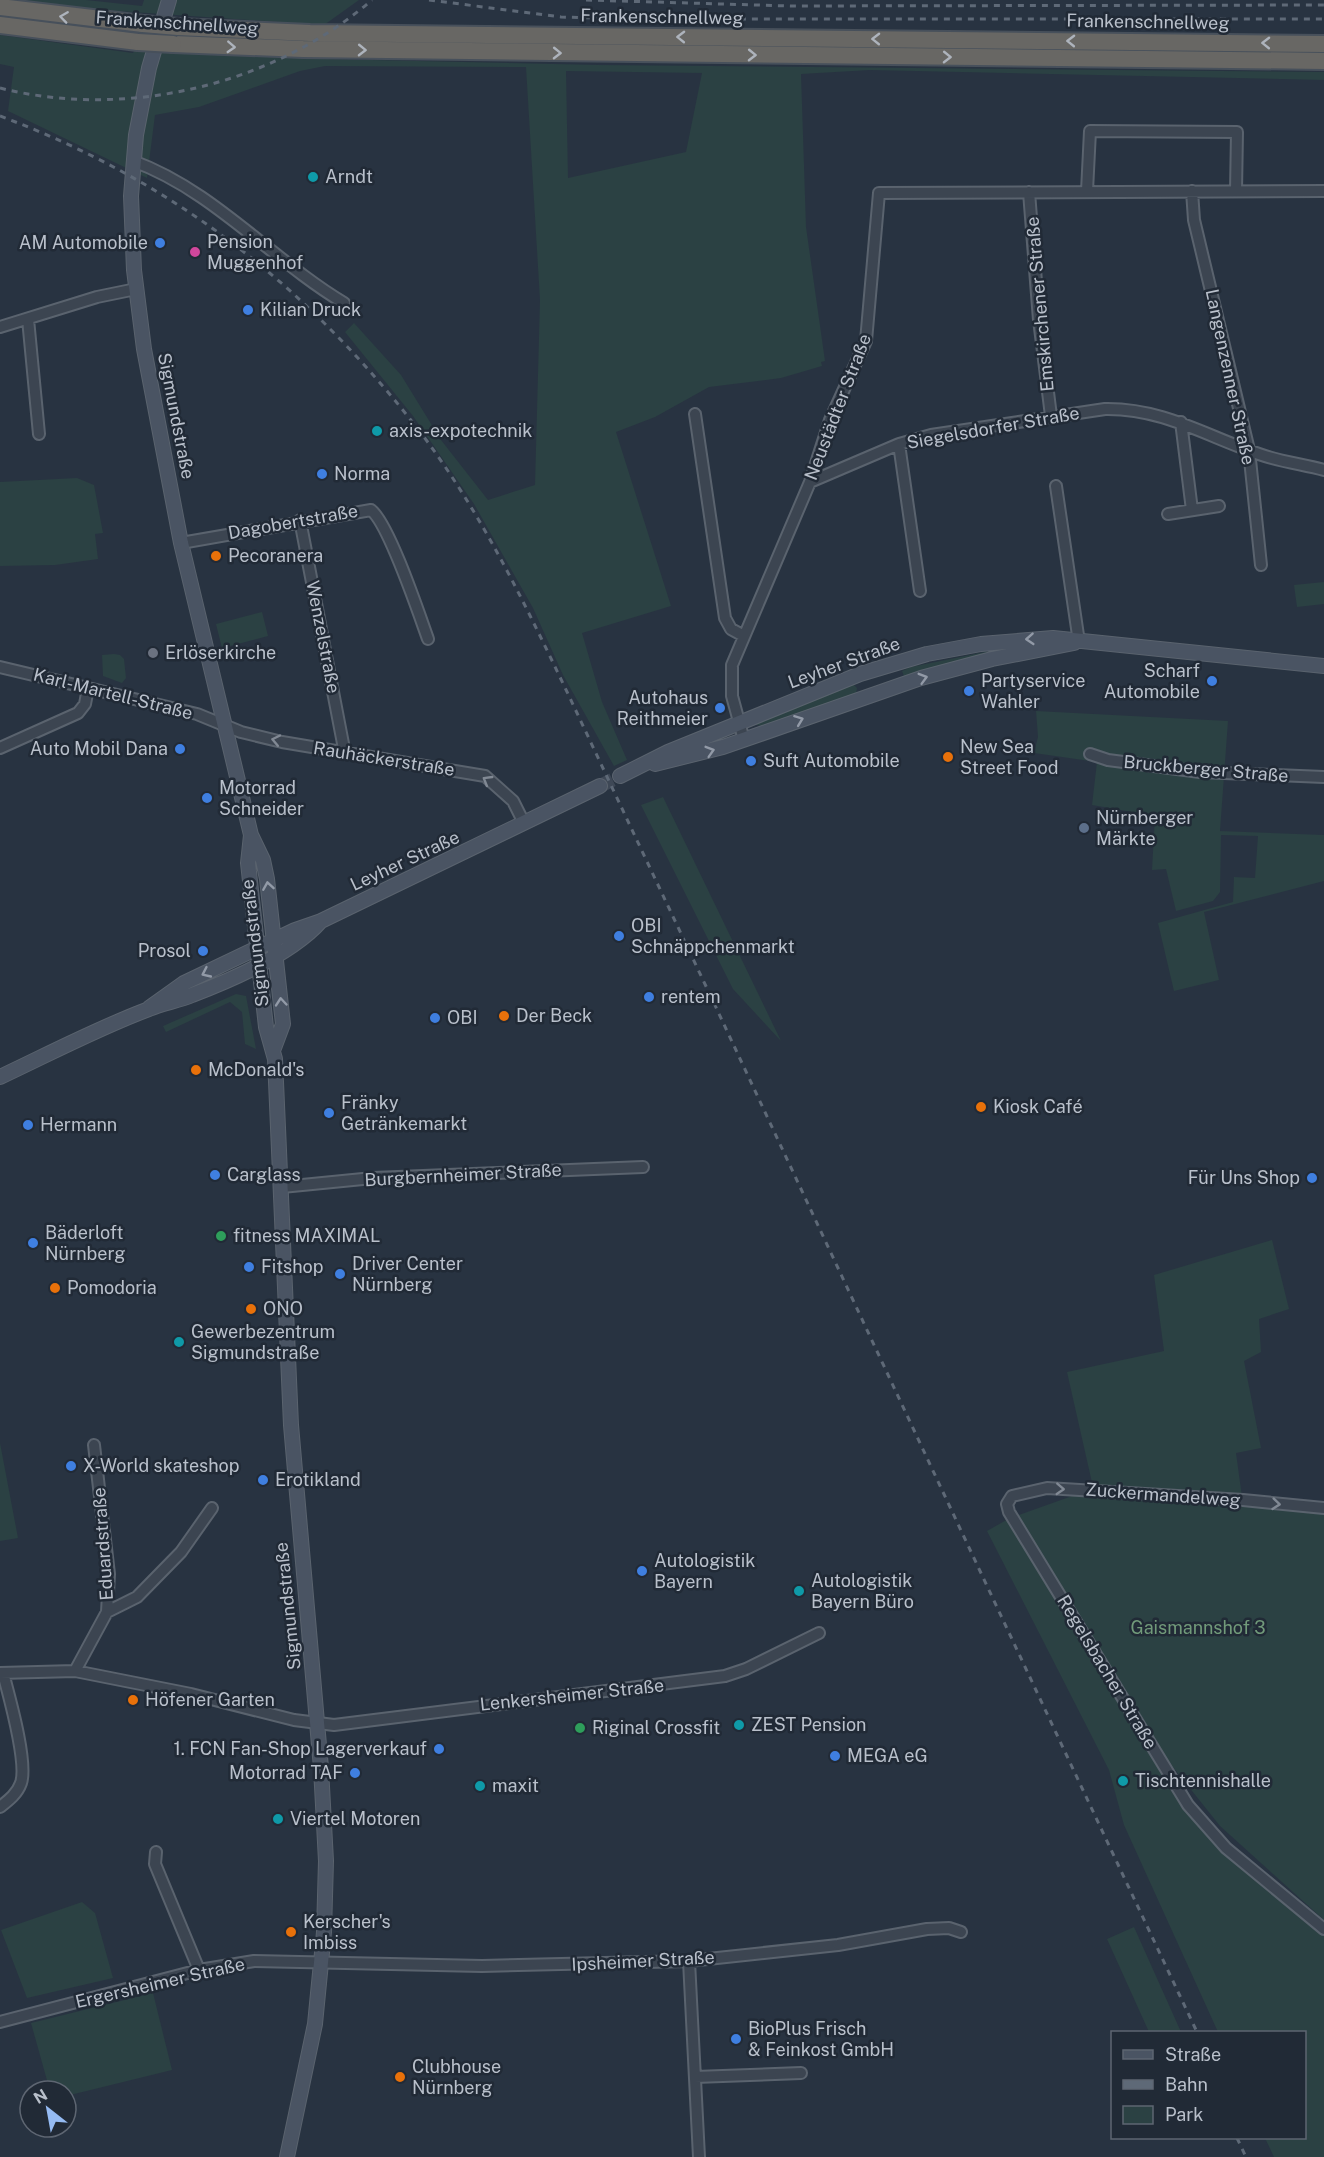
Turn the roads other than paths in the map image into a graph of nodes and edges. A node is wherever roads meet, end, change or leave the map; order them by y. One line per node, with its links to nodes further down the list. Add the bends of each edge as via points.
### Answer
1 (169, 0): 6 (main road, Sigmundstraße, via 149,68)
2 (0, 7): 4 (highway, Frankenschnellweg, one-way to 2, bridge, via 310,33 178,27)
3 (0, 25): 5 (highway, Frankenschnellweg, one-way to 5, bridge, via 138,42 303,50)
4 (1324, 44)
5 (1324, 61)
6 (133, 161): 12 (main road, Sigmundstraße, via 131,232); 13 (street, via 192,192 312,284)
7 (1087, 191): 8 (street, Neustädter Straße); 9 (street, via 1090,131 1237,132); 11 (street, Neustädter Straße)
8 (1192, 191): 9 (street, Neustädter Straße); 21 (street, Langenzenner Straße, via 1194,220)
9 (1236, 191): 10 (street, Neustädter Straße)
10 (1324, 191)
11 (1029, 192): 17 (street, Emskirchener Straße); 23 (street, Neustädter Straße, via 879,193 866,341 830,420)
12 (136, 289): 14 (street); 29 (main road, Sigmundstraße)
13 (344, 303)
14 (28, 318): 15 (street); 19 (street)
15 (0, 327)
16 (695, 414): 32 (street, via 725,618 731,629)
17 (1051, 416): 18 (street, Siegelsdorfer Straße, via 1131,409); 20 (street, Siegelsdorfer Straße, via 931,435)
18 (1181, 422): 21 (street, Siegelsdorfer Straße); 26 (street)
19 (39, 434)
20 (899, 444): 23 (street, Siegelsdorfer Straße); 31 (street)
21 (1249, 450): 22 (street, Siegelsdorfer Straße); 30 (street, Langenzenner Straße)
22 (1324, 470)
23 (810, 482): 32 (street, Neustädter Straße)
24 (1056, 486): 34 (street)
25 (1219, 506): 26 (street)
26 (1192, 510): 27 (street)
27 (1168, 514)
28 (300, 520): 29 (street, Dagobertstraße); 33 (street, Dagobertstraße, via 366,509 376,513); 42 (street, Wenzelstraße)
29 (181, 543): 39 (main road, Sigmundstraße)
30 (1260, 565)
31 (920, 591)
32 (742, 635): 38 (street, Neustädter Straße, via 731,676)
33 (429, 639)
34 (1079, 642): 35 (main road, Leyher Straße); 38 (main road, Leyher Straße, one-way to 38, via 1024,639 936,652 860,674); 40 (main road, Leyher Straße, one-way to 34, via 930,676)
35 (1324, 666)
36 (0, 667): 37 (street, Karl-Martell-Straße)
37 (88, 688): 39 (street, Karl-Martell-Straße); 41 (street, via 78,714)
38 (739, 722): 40 (street, Neustädter Straße); 44 (main road, Leyher Straße)
39 (224, 724): 42 (street, Rauhäckerstraße, one-way to 39, via 259,737); 49 (main road, Sigmundstraße)
40 (744, 740): 44 (main road, Leyher Straße, one-way to 40)
41 (0, 748)
42 (345, 754): 48 (street, Rauhäckerstraße, one-way to 42, via 505,792 485,776)
43 (1090, 754): 46 (street, Bruckberger Straße, via 1108,760 1200,772)
44 (634, 770): 45 (main road, Leyher Straße)
45 (620, 776)
46 (1324, 777)
47 (600, 786): 48 (main road, Leyher Straße)
48 (524, 823): 50 (main road, Leyher Straße)
49 (251, 836): 51 (main road, Sigmundstraße, one-way to 49, via 263,860); 52 (main road, Sigmundstraße, via 248,863)
50 (321, 921): 51 (main road, Leyher Straße); 53 (main road, Leyher Straße, via 307,937)
51 (275, 940): 52 (main road, Leyher Straße); 53 (main road, Sigmundstraße)
52 (258, 948): 54 (main road, Sigmundstraße); 55 (main road, Leyher Straße, one-way to 55, via 184,983)
53 (276, 955): 54 (main road, Leyher Straße); 56 (main road, Sigmundstraße, one-way to 53, via 283,1024)
54 (260, 963): 55 (main road, Leyher Straße, via 191,996); 56 (main road, Sigmundstraße, via 266,1027)
55 (149, 1008): 57 (main road, Leyher Straße)
56 (274, 1048): 59 (main road, Sigmundstraße)
57 (0, 1077)
58 (644, 1167): 59 (street, Burgbernheimer Straße, via 373,1178)
59 (282, 1187): 68 (main road, Sigmundstraße, via 295,1482)
60 (94, 1445): 64 (street, Eduardstraße, via 109,1574)
61 (1007, 1504): 63 (street, Zuckermandelweg, one-way to 63, via 1012,1496 1047,1488); 71 (street, Regelsbacher Straße, via 1188,1804 1226,1848)
62 (212, 1508): 64 (street, via 181,1552 137,1597)
63 (1324, 1508)
64 (107, 1612): 66 (street, Eduardstraße)
65 (819, 1633): 68 (street, Lenkersheimer Straße, via 746,1670 725,1676 344,1724)
66 (75, 1671): 67 (street, Lenkersheimer Straße); 68 (street, Lenkersheimer Straße)
67 (1, 1673): 69 (street, via 14,1712 22,1780 15,1795)
68 (317, 1724): 73 (main road, Sigmundstraße, via 326,1844)
69 (0, 1807)
70 (156, 1852): 75 (street, via 155,1864)
71 (1324, 1929)
72 (961, 1932): 74 (street, Ipsheimer Straße, via 927,1929 838,1945)
73 (322, 1961): 74 (street, Ipsheimer Straße, via 482,1966); 75 (street, Ergersheimer Straße, via 254,1961); 79 (main road, Sigmundstraße, via 313,2041)
74 (689, 1961): 78 (street)
75 (199, 1970): 76 (street, Ergersheimer Straße)
76 (0, 2022)
77 (801, 2073): 78 (street)
78 (695, 2077): 80 (street)
79 (287, 2157)
80 (699, 2157)

